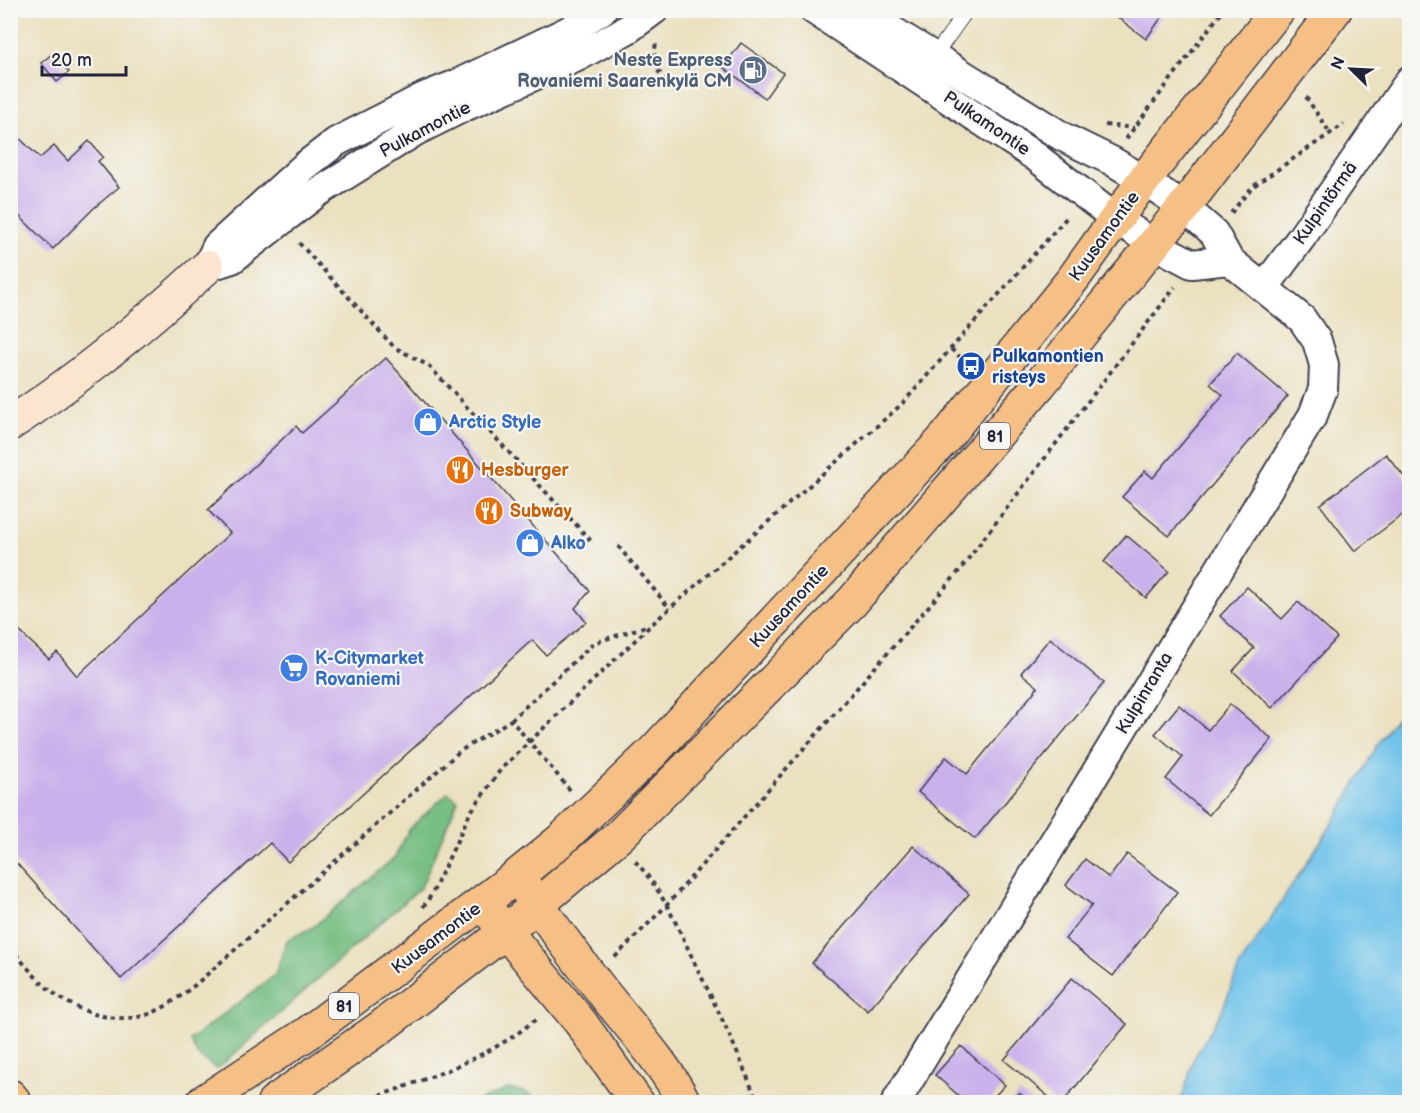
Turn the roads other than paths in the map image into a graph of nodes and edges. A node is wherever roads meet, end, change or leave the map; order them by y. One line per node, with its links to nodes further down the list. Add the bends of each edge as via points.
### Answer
1 (602, 10): 15 (street, Pulkamontie, via 567,31 336,142 217,246)
2 (814, 10): 12 (street, Pulkamontie, via 1036,157)
3 (859, 10): 8 (street, Pulkamontie)
4 (967, 10): 8 (lane)
5 (1278, 10): 10 (main road, Kuusamontie / 81)
6 (1335, 10): 11 (main road, Kuusamontie / 81)
7 (656, 23): 15 (street, Pulkamontie, via 628,29 579,56 416,131 317,193 232,259)
8 (933, 58): 10 (street, Pulkamontie, via 1063,137)
9 (1410, 80): 16 (street, Kulpintörmä)
10 (1144, 180): 11 (street, Pulkamontie); 12 (main road, Kuusamontie / 81)
11 (1184, 207): 13 (main road, Kuusamontie / 81); 14 (street, via 1214,233)
12 (1116, 219): 13 (street, Pulkamontie); 18 (main road, Kuusamontie / 81, via 1073,279 937,446 653,752)
13 (1154, 244): 14 (street, via 1192,264); 20 (main road, Kuusamontie / 81, via 1040,384 852,602 619,836)
14 (1229, 260): 16 (street)
15 (207, 267): 17 (street, Pulkamontie, via 104,358)
16 (1264, 288): 28 (street, Kulpinranta, via 1302,319 1317,341 1324,365 1323,388 1313,415)
17 (10, 424)
18 (518, 876): 19 (main road, Kuusamontie / 81); 20 (main road)
19 (482, 903): 21 (main road); 24 (main road, Kuusamontie / 81, via 308,1033)
20 (537, 905): 21 (main road, Kuusamontie / 81); 27 (main road, via 654,1055)
21 (506, 933): 25 (main road, Kuusamontie / 81); 26 (main road, via 581,1023)
22 (10, 1096): 23 (main road)
23 (15, 1102)
24 (203, 1102)
25 (274, 1102)
26 (637, 1102)
27 (684, 1102)
28 (896, 1102)

